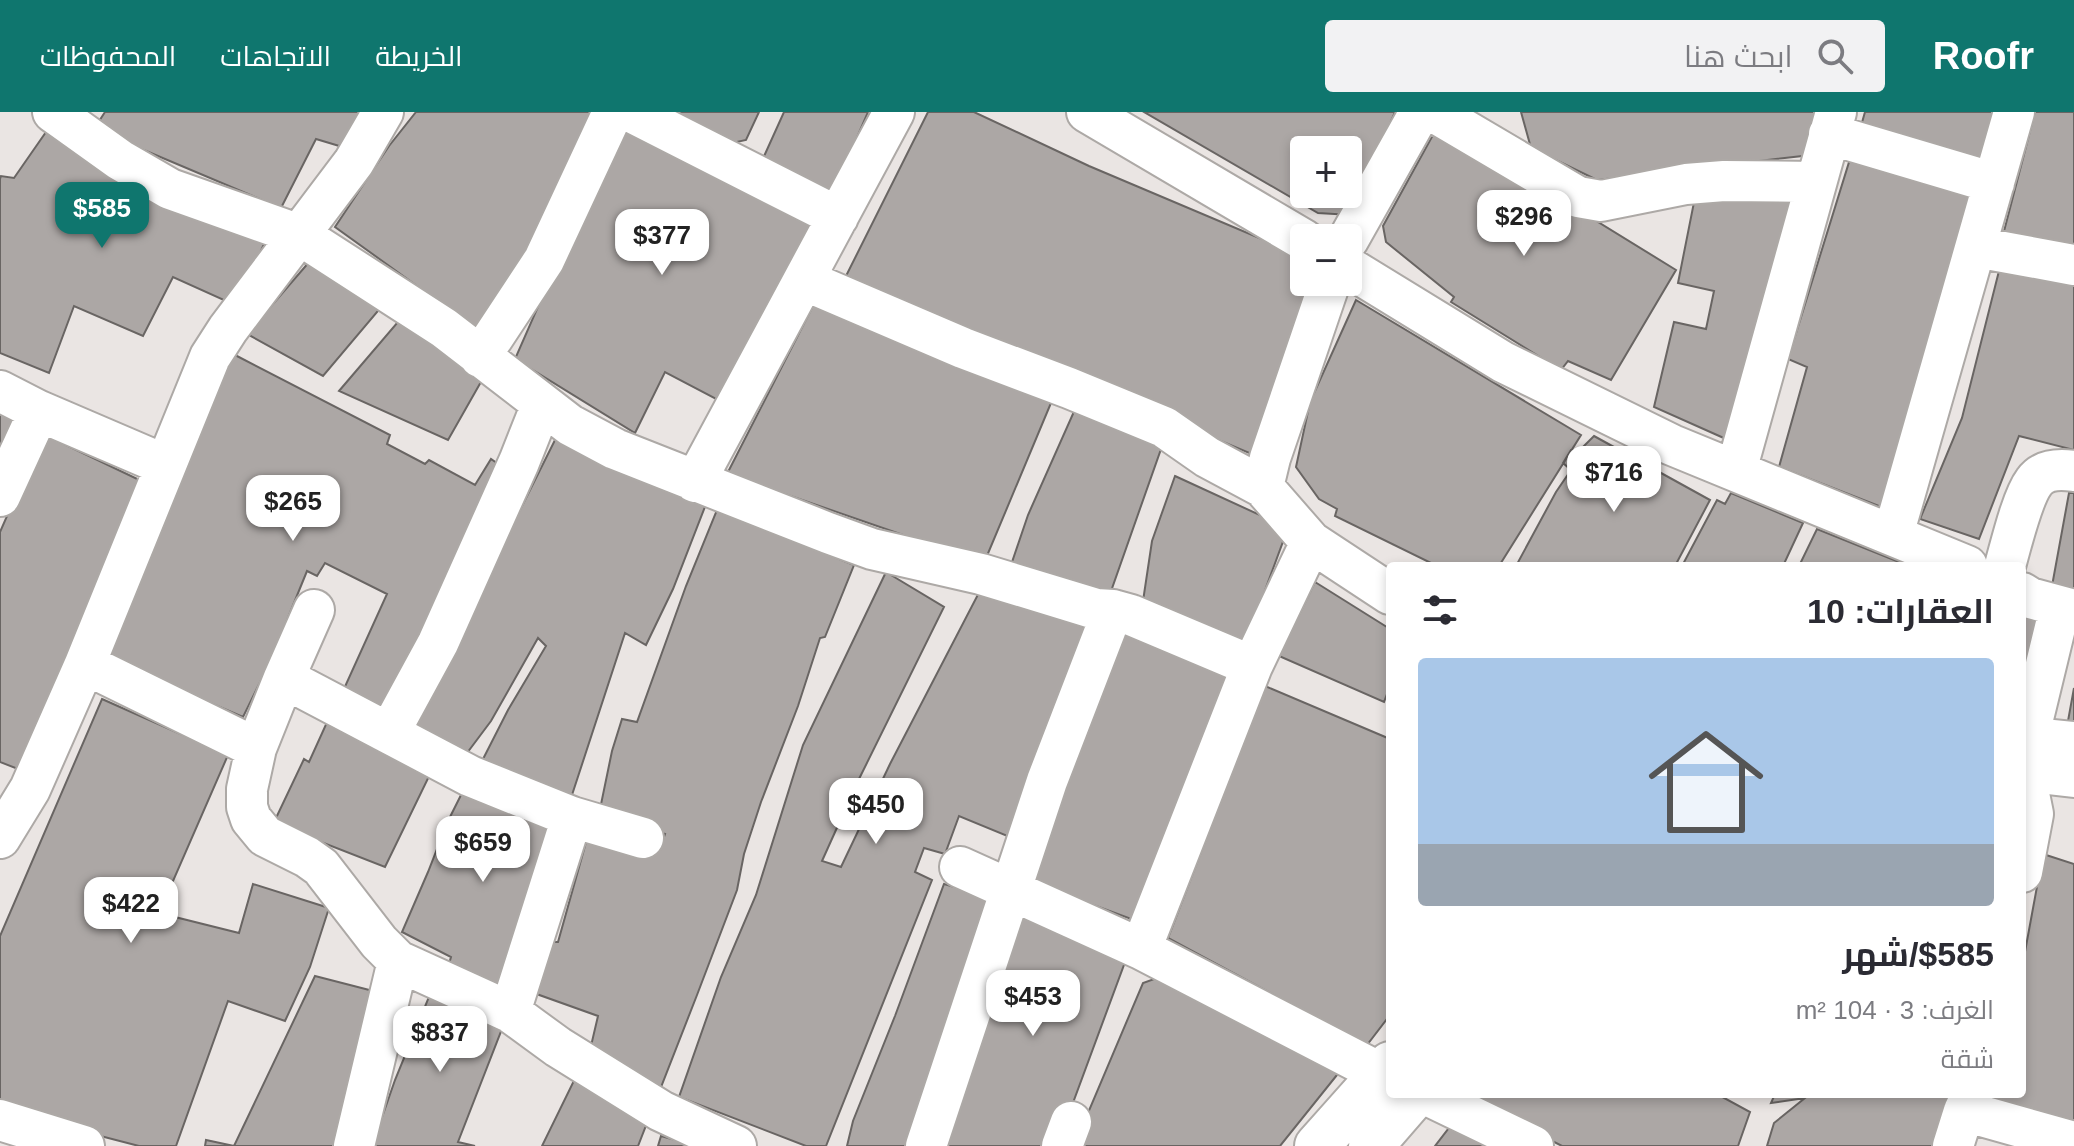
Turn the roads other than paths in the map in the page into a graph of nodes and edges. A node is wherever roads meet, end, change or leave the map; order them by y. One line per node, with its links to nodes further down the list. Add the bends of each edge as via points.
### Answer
1 (53, 112): 16 (street, via 170,189)
2 (383, 112): 16 (street)
3 (613, 112): 22 (street, via 544,260)
4 (631, 112): 13 (street)
5 (894, 112): 13 (street)
6 (1420, 112): 14 (street)
7 (1434, 112): 11 (street, via 1578,197 1601,201 1711,182)
8 (2014, 112): 12 (street)
9 (1090, 113): 15 (street)
10 (1832, 123): 11 (street); 12 (street)
11 (1816, 182): 27 (street)
12 (1994, 183): 17 (street)
13 (838, 217): 20 (street)
14 (1357, 224)
15 (1290, 232)
16 (300, 235): 22 (street); 26 (street, via 210,357)
17 (1976, 247): 18 (street); 32 (street)
18 (2074, 265)
19 (1362, 276): 27 (street, via 1503,362)
20 (804, 280): 29 (street); 30 (street, via 1164,427)
21 (1325, 296): 30 (street)
22 (480, 357): 24 (street)
23 (0, 391): 25 (street)
24 (542, 404): 29 (street, via 615,449); 44 (street, via 438,643)
25 (39, 411): 26 (street); 31 (street)
26 (165, 465): 41 (street)
27 (1736, 471): 32 (street)
28 (2074, 471): 35 (street, via 2050,471 2034,482)
29 (695, 482): 40 (street, via 872,549)
30 (1263, 487): 33 (street)
31 (0, 496)
32 (1893, 535): 34 (street)
33 (1311, 542): 36 (street); 42 (street)
34 (1957, 562)
35 (2006, 562)
36 (1386, 591)
37 (2026, 596): 38 (street)
38 (2067, 608): 46 (street)
39 (314, 610): 43 (street)
40 (1113, 610): 42 (street); 58 (street)
41 (85, 664): 47 (street); 52 (street)
42 (1252, 666): 59 (street)
43 (284, 678): 44 (street); 47 (street)
44 (389, 733): 53 (street, via 470,776)
45 (2074, 744): 48 (main road)
46 (2026, 747)
47 (256, 748): 60 (street, via 247,789 251,819 265,836 321,867)
48 (2026, 754)
49 (2026, 755): 51 (main road)
50 (2026, 767): 56 (street, via 2033,814)
51 (2074, 775)
52 (15, 783): 54 (street)
53 (572, 817): 55 (street); 61 (street)
54 (0, 838)
55 (643, 838)
56 (2026, 851)
57 (960, 867): 58 (street)
58 (1010, 889): 59 (street); 72 (street)
59 (1141, 949): 62 (street)
60 (398, 961): 61 (street); 70 (street)
61 (510, 1012): 71 (street, via 661,1111)
62 (1386, 1072)
63 (1386, 1086): 73 (main road)
64 (1388, 1098): 74 (main road)
65 (1433, 1098): 75 (street)
66 (1963, 1117): 68 (street)
67 (0, 1120): 69 (street)
68 (2074, 1142)
69 (84, 1146)
70 (354, 1146)
71 (736, 1146)
72 (926, 1146)
73 (1317, 1146)
74 (1371, 1146)
75 (1533, 1146)

